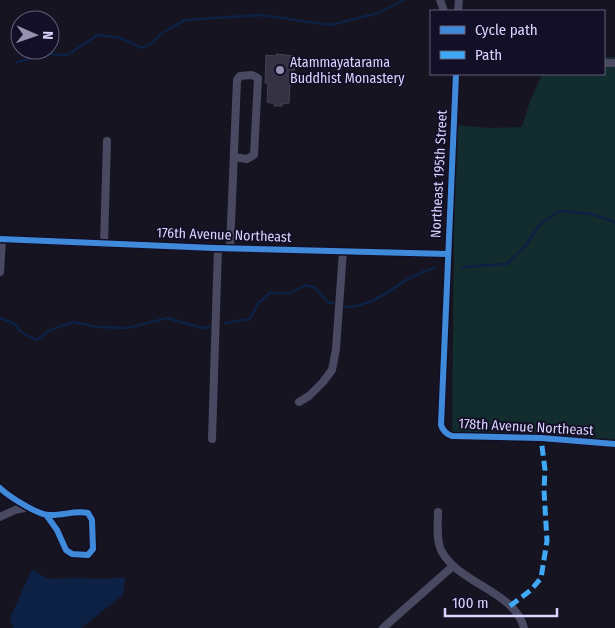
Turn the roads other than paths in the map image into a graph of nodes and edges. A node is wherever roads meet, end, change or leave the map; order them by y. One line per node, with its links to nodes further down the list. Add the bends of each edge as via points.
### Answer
1 (456, 75): 9 (street, Northeast 195th Street)
2 (107, 141): 5 (street)
3 (234, 157): 3 (street, via 237,80 240,76 252,75 258,78 254,155 247,159); 7 (street)
4 (1, 239): 5 (street, 176th Avenue Northeast); 10 (street)
5 (104, 244): 6 (street, 176th Avenue Northeast)
6 (218, 248): 7 (street, 176th Avenue Northeast); 13 (street)
7 (230, 248): 8 (street, 176th Avenue Northeast)
8 (342, 251): 9 (street, 176th Avenue Northeast); 11 (street, via 332,370 309,396)
9 (448, 254): 12 (street, Northeast 195th Street)
10 (0, 272)
11 (298, 402)
12 (441, 426): 14 (street, 178th Avenue Northeast, via 452,436)
13 (212, 439)
14 (615, 444)
15 (0, 488): 16 (street, via 12,499)
16 (30, 507): 18 (street); 19 (street)
17 (438, 512): 20 (street, via 439,544)
18 (47, 516): 18 (street, via 88,513 92,520 93,549 88,555 72,554 66,550)
19 (0, 518)
20 (453, 566): 21 (street); 22 (street, via 510,606 522,620)
21 (383, 628)
22 (524, 628)

